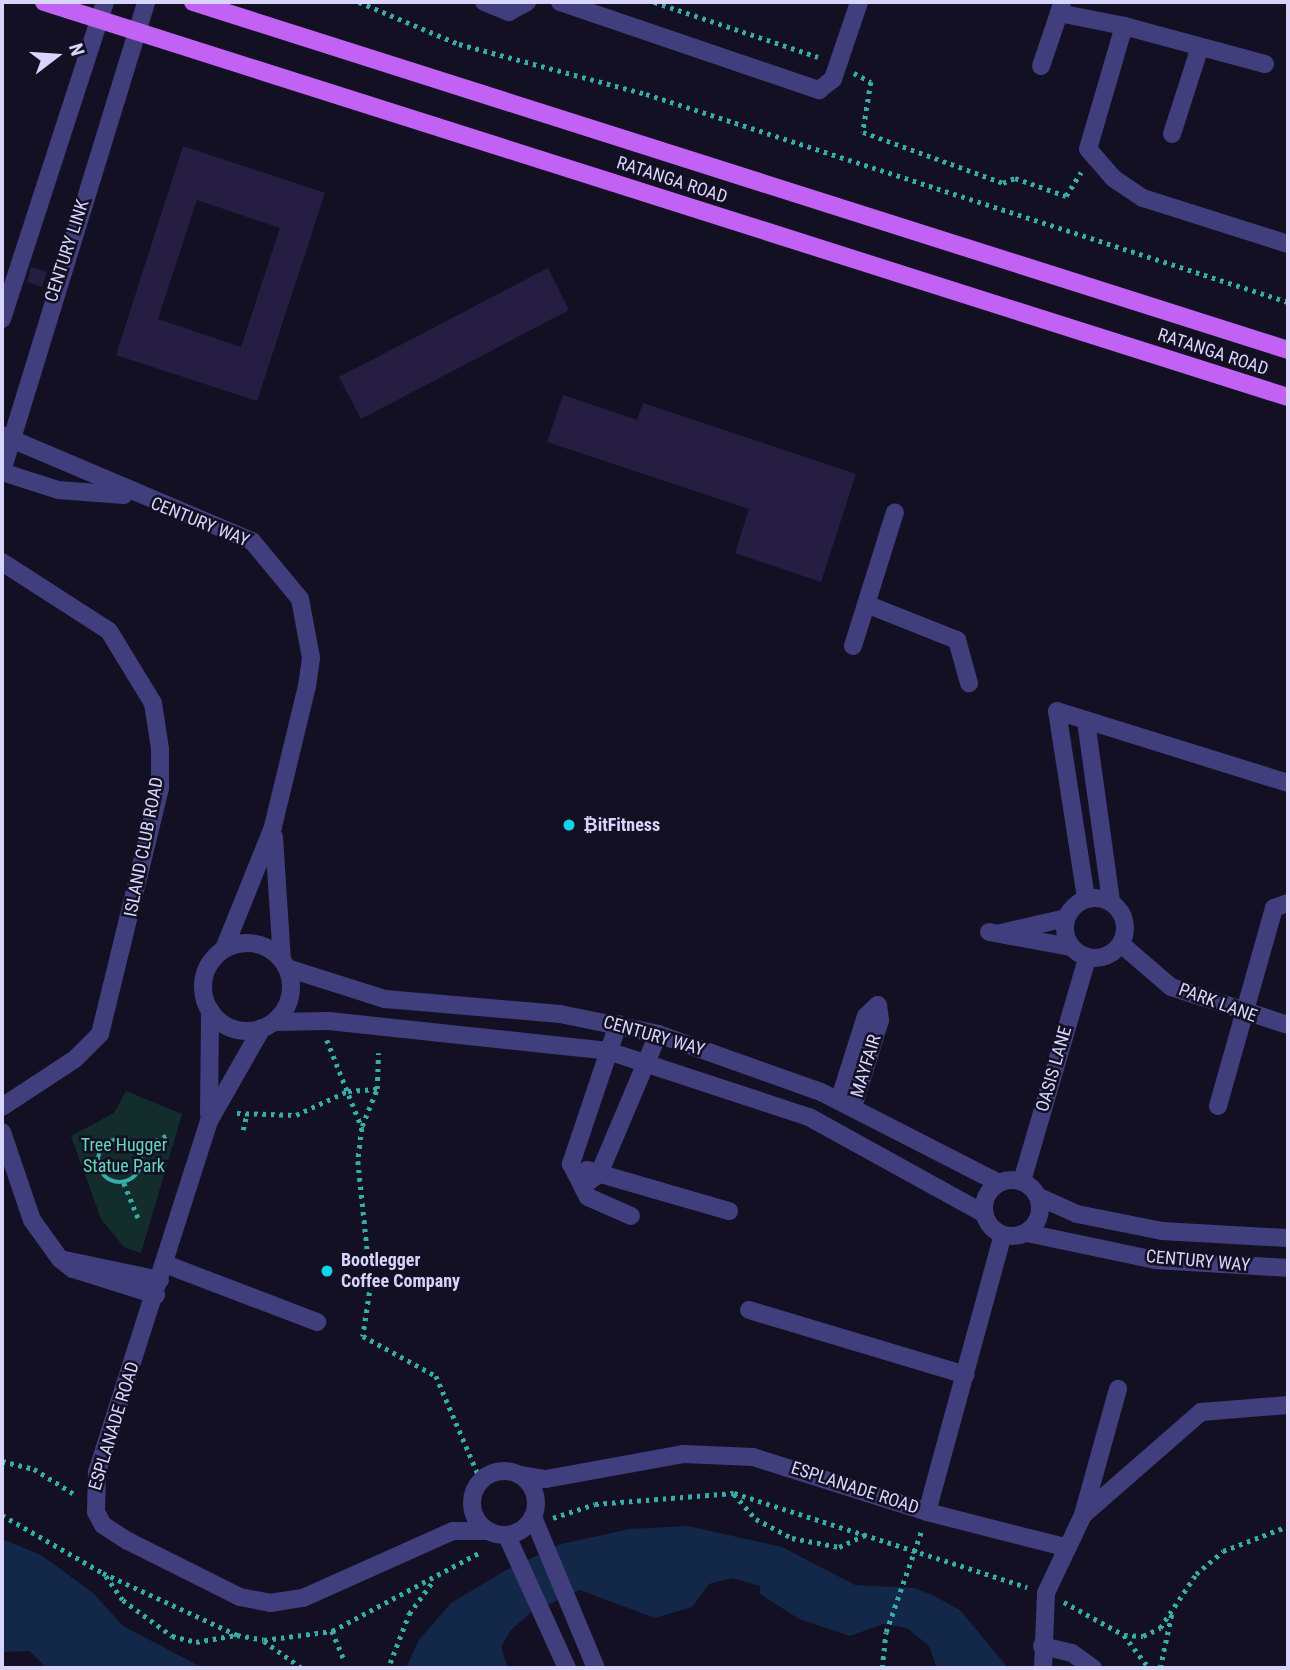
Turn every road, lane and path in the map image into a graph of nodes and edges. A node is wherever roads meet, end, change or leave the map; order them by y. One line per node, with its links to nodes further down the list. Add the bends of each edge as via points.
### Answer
1 (44, 2): 11 (main road, RATANGA ROAD)
2 (146, 2): 13 (street, CENTURY LINK)
3 (193, 2): 23 (main road, RATANGA ROAD)
4 (359, 2): 21 (path, via 459,44 646,94)
5 (484, 2): 6 (street, via 509,12)
6 (527, 2)
7 (560, 2): 16 (street, via 819,90)
8 (653, 2): 16 (path)
9 (859, 2): 16 (street)
10 (1060, 7): 12 (street); 17 (street)
11 (102, 10): 13 (main road, RATANGA ROAD); 22 (street)
12 (1124, 26): 14 (street); 19 (street, via 1088,149)
13 (138, 32): 24 (main road, RATANGA ROAD); 25 (street, CENTURY LINK)
14 (1199, 47): 15 (street); 18 (street)
15 (1265, 64)
16 (837, 66): 19 (path, via 871,82 860,123 863,132 886,141 1003,183 1015,178 1066,196 1077,173)
17 (1041, 66)
18 (1172, 134)
19 (1101, 164): 20 (street, via 1143,198)
20 (1288, 244)
21 (1288, 302)
22 (2, 319)
23 (1288, 350)
24 (1288, 397)
25 (7, 437): 26 (street, CENTURY LINK); 27 (street, CENTURY WAY)
26 (2, 471): 27 (street, CENTURY WAY, via 58,489)
27 (135, 495): 35 (street, CENTURY WAY, via 252,541 300,599 311,658)
28 (895, 512): 30 (street)
29 (2, 562): 58 (street, ISLAND CLUB ROAD, via 109,631 153,703 160,749 160,788 100,1034 75,1059)
30 (866, 604): 31 (street); 32 (street, via 957,640)
31 (853, 646)
32 (968, 683)
33 (1086, 721): 34 (street); 36 (street, via 1058,711); 37 (street)
34 (1288, 783)
35 (273, 827): 42 (street, CENTURY WAY); 44 (street, CENTURY WAY)
36 (1086, 898): 37 (street); 39 (street)
37 (1111, 902): 40 (street, via 1123,917)
38 (1288, 903): 46 (street, via 1274,908)
39 (1066, 918): 41 (street); 41 (street, via 995,932)
40 (1121, 944): 43 (street, via 1106,956); 46 (street, PARK LANE, via 1171,987)
41 (1071, 947): 43 (street)
42 (224, 949): 44 (street, via 252,943); 45 (street, via 205,974)
43 (1087, 958): 69 (street, OASIS LANE)
44 (284, 964): 47 (street, CENTURY WAY, via 385,999); 48 (street, via 290,995)
45 (210, 1010): 48 (street, via 231,1028); 61 (street, ESPLANADE ROAD)
46 (1246, 1015): 49 (street, PARK LANE); 57 (street)
47 (618, 1024): 50 (street, CENTURY WAY); 52 (street)
48 (268, 1025): 52 (street, CENTURY WAY, via 329,1021); 61 (street, ESPLANADE ROAD)
49 (1288, 1025)
50 (658, 1034): 54 (street); 71 (street, CENTURY WAY, via 846,1104)
51 (326, 1037): 56 (path)
52 (608, 1051): 54 (street, CENTURY WAY); 67 (street)
53 (378, 1053): 55 (path)
54 (644, 1061): 68 (street); 75 (street, CENTURY WAY, via 809,1117)
55 (377, 1089): 56 (path); 62 (path)
56 (348, 1091): 60 (path, via 296,1115); 62 (path)
57 (1218, 1106)
58 (2, 1107)
59 (231, 1113): 60 (path)
60 (247, 1113): 63 (path)
61 (209, 1121): 82 (street, ESPLANADE ROAD)
62 (362, 1128): 91 (path, via 358,1161 371,1284 363,1336 436,1376)
63 (243, 1130)
64 (2, 1132): 82 (street, via 33,1220 69,1262)
65 (167, 1135): 66 (path)
66 (140, 1149): 70 (path, via 142,1166); 70 (path, via 117,1138 98,1156 107,1179)
67 (571, 1164): 68 (street); 72 (street)
68 (598, 1174): 72 (street); 74 (street)
69 (1022, 1181): 71 (street); 73 (street)
70 (124, 1183): 77 (path)
71 (999, 1183): 75 (street, via 986,1198)
72 (584, 1185): 76 (street, via 598,1204)
73 (1039, 1197): 78 (street, via 1040,1214); 80 (street, CENTURY WAY, via 1077,1214 1162,1231)
74 (729, 1212)
75 (985, 1214): 79 (street)
76 (631, 1216)
77 (139, 1220)
78 (1027, 1233): 79 (street); 81 (street, CENTURY WAY, via 1155,1260)
79 (1003, 1235): 85 (street, ESPLANADE ROAD)
80 (1288, 1238)
81 (1288, 1268)
82 (160, 1279): 84 (street); 93 (street, ESPLANADE ROAD)
83 (749, 1310): 85 (street)
84 (317, 1322)
85 (965, 1375): 95 (street, ESPLANADE ROAD)
86 (1118, 1389): 97 (street)
87 (1288, 1405): 97 (street, via 1201,1412)
88 (2, 1461): 93 (path)
89 (583, 1472): 90 (street, ESPLANADE ROAD, via 546,1479); 95 (street, ESPLANADE ROAD, via 683,1454 753,1457); 98 (street, ESPLANADE ROAD)
90 (520, 1475): 91 (street, via 498,1472); 98 (street, via 534,1490)
91 (481, 1481): 94 (street)
92 (734, 1493): 98 (path, via 595,1504); 102 (path); 102 (path, via 756,1519 792,1538 839,1547)
93 (93, 1497): 100 (street, ESPLANADE ROAD, via 103,1525 128,1541 240,1597 270,1603 303,1598)
94 (473, 1497): 100 (street); 101 (street, via 475,1516)
95 (928, 1512): 104 (street); 105 (path)
96 (2, 1515): 106 (path)
97 (1083, 1515): 104 (street)
98 (536, 1518): 103 (street); 119 (street)
99 (1288, 1526): 109 (path, via 1223,1551 1196,1574)
100 (453, 1531): 101 (street, ESPLANADE ROAD)
101 (487, 1531): 103 (street)
102 (865, 1535): 105 (path)
103 (511, 1545): 107 (path); 118 (street)
104 (1064, 1547): 108 (street)
105 (914, 1551): 108 (path); 120 (path, via 886,1632)
106 (103, 1573): 111 (path); 111 (path, via 123,1600 172,1636 195,1642)
107 (434, 1580): 110 (path); 116 (path, via 410,1614)
108 (1046, 1593): 112 (path); 114 (street)
109 (1172, 1611): 112 (path, via 1158,1630); 124 (path)
110 (332, 1631): 113 (path); 115 (path)
111 (237, 1635): 113 (path)
112 (1124, 1635): 123 (path)
113 (264, 1640): 117 (path)
114 (1042, 1646): 121 (street); 122 (street, via 1072,1653)
115 (344, 1659)
116 (390, 1663)
117 (302, 1668)
118 (567, 1668)
119 (596, 1668)
120 (882, 1668)
121 (1043, 1668)
122 (1093, 1668)
123 (1149, 1668)
124 (1160, 1668)

